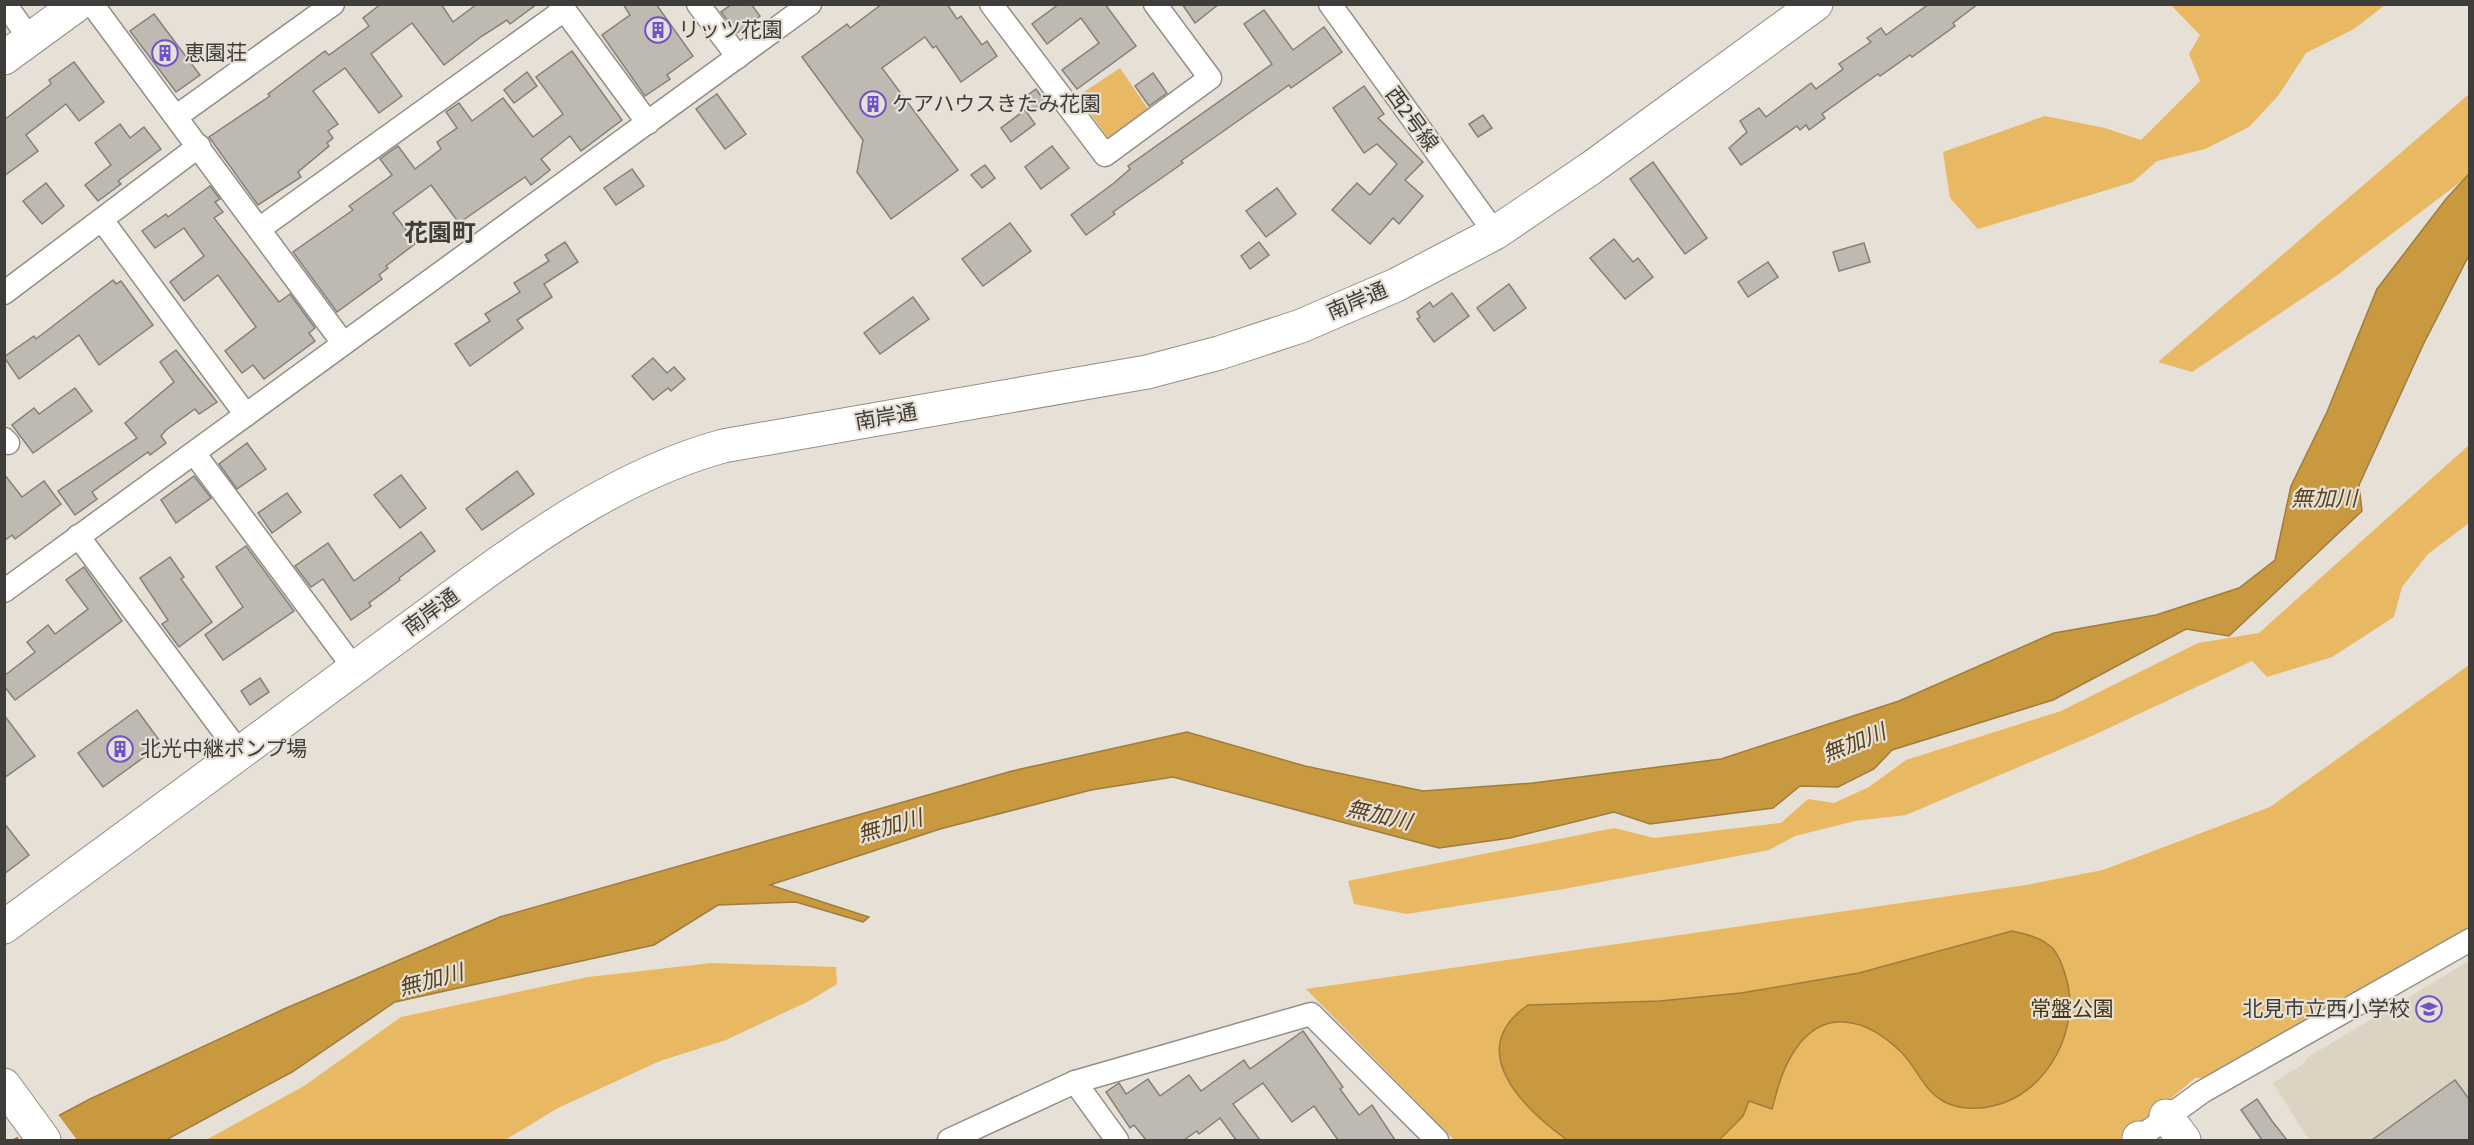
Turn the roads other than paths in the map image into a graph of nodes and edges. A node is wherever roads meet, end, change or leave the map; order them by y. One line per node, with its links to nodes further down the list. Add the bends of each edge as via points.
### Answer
1 (5, 4): 12 (street)
2 (78, 4): 12 (main road)
3 (92, 4): 14 (street)
4 (333, 4): 14 (street)
5 (698, 4): 13 (street)
6 (810, 4): 13 (street)
7 (991, 4): 8 (street, via 1105,155 1210,78)
8 (1155, 4)
9 (1330, 4): 19 (street, 西2号線)
10 (1816, 4): 19 (main road, 南岸通)
11 (562, 7): 15 (street); 18 (street)
12 (17, 48)
13 (738, 57): 15 (street)
14 (177, 116): 16 (street)
15 (648, 123): 21 (street)
16 (199, 146): 17 (street); 18 (street)
17 (102, 220): 20 (street); 22 (street)
18 (259, 229): 21 (street)
19 (1495, 233): 26 (main road, 南岸通, via 1396,285 1301,326 1147,372 723,446 682,458 637,477 568,517)
20 (4, 293)
21 (343, 343): 22 (street)
22 (246, 415): 23 (street)
23 (194, 453): 24 (street); 26 (street)
24 (78, 536): 25 (street); 27 (street)
25 (4, 591)
26 (354, 668): 27 (main road, 南岸通)
27 (239, 752): 28 (main road, 南岸通)
28 (4, 927)
29 (2469, 940): 32 (street, via 2202,1092)
30 (1075, 1082): 34 (street); 35 (street); 36 (street, via 1311,1014)
31 (4, 1085): 33 (main road)
32 (2175, 1128): 37 (street)
33 (44, 1140)
34 (949, 1140)
35 (1117, 1140)
36 (1437, 1140)
37 (2138, 1140)

